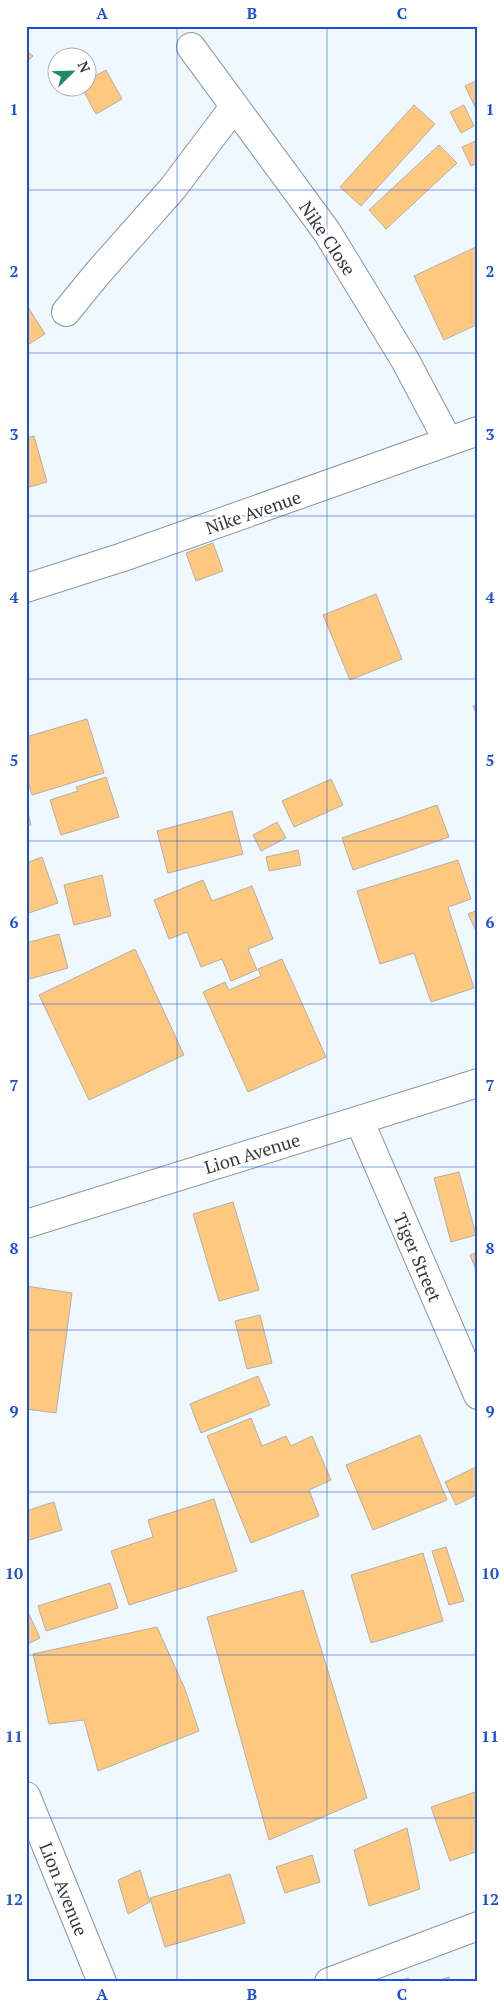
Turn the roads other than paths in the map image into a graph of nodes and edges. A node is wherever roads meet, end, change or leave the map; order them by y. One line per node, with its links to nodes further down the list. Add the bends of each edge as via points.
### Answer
1 (191, 47): 2 (street, Nike Close)
2 (234, 107): 3 (street, via 173,188); 5 (street, Nike Close, via 327,232 405,360)
3 (66, 312)
4 (478, 431): 5 (street, Nike Avenue)
5 (448, 442): 6 (street, Nike Avenue)
6 (26, 588)
7 (478, 1083): 8 (street, Lion Avenue)
8 (359, 1120): 9 (street, Lion Avenue); 10 (street, Tiger Street)
9 (26, 1224)
10 (478, 1395)
11 (26, 1796): 13 (street, Lion Avenue)
12 (478, 1926): 14 (street)
13 (102, 1982)
14 (329, 1982)

